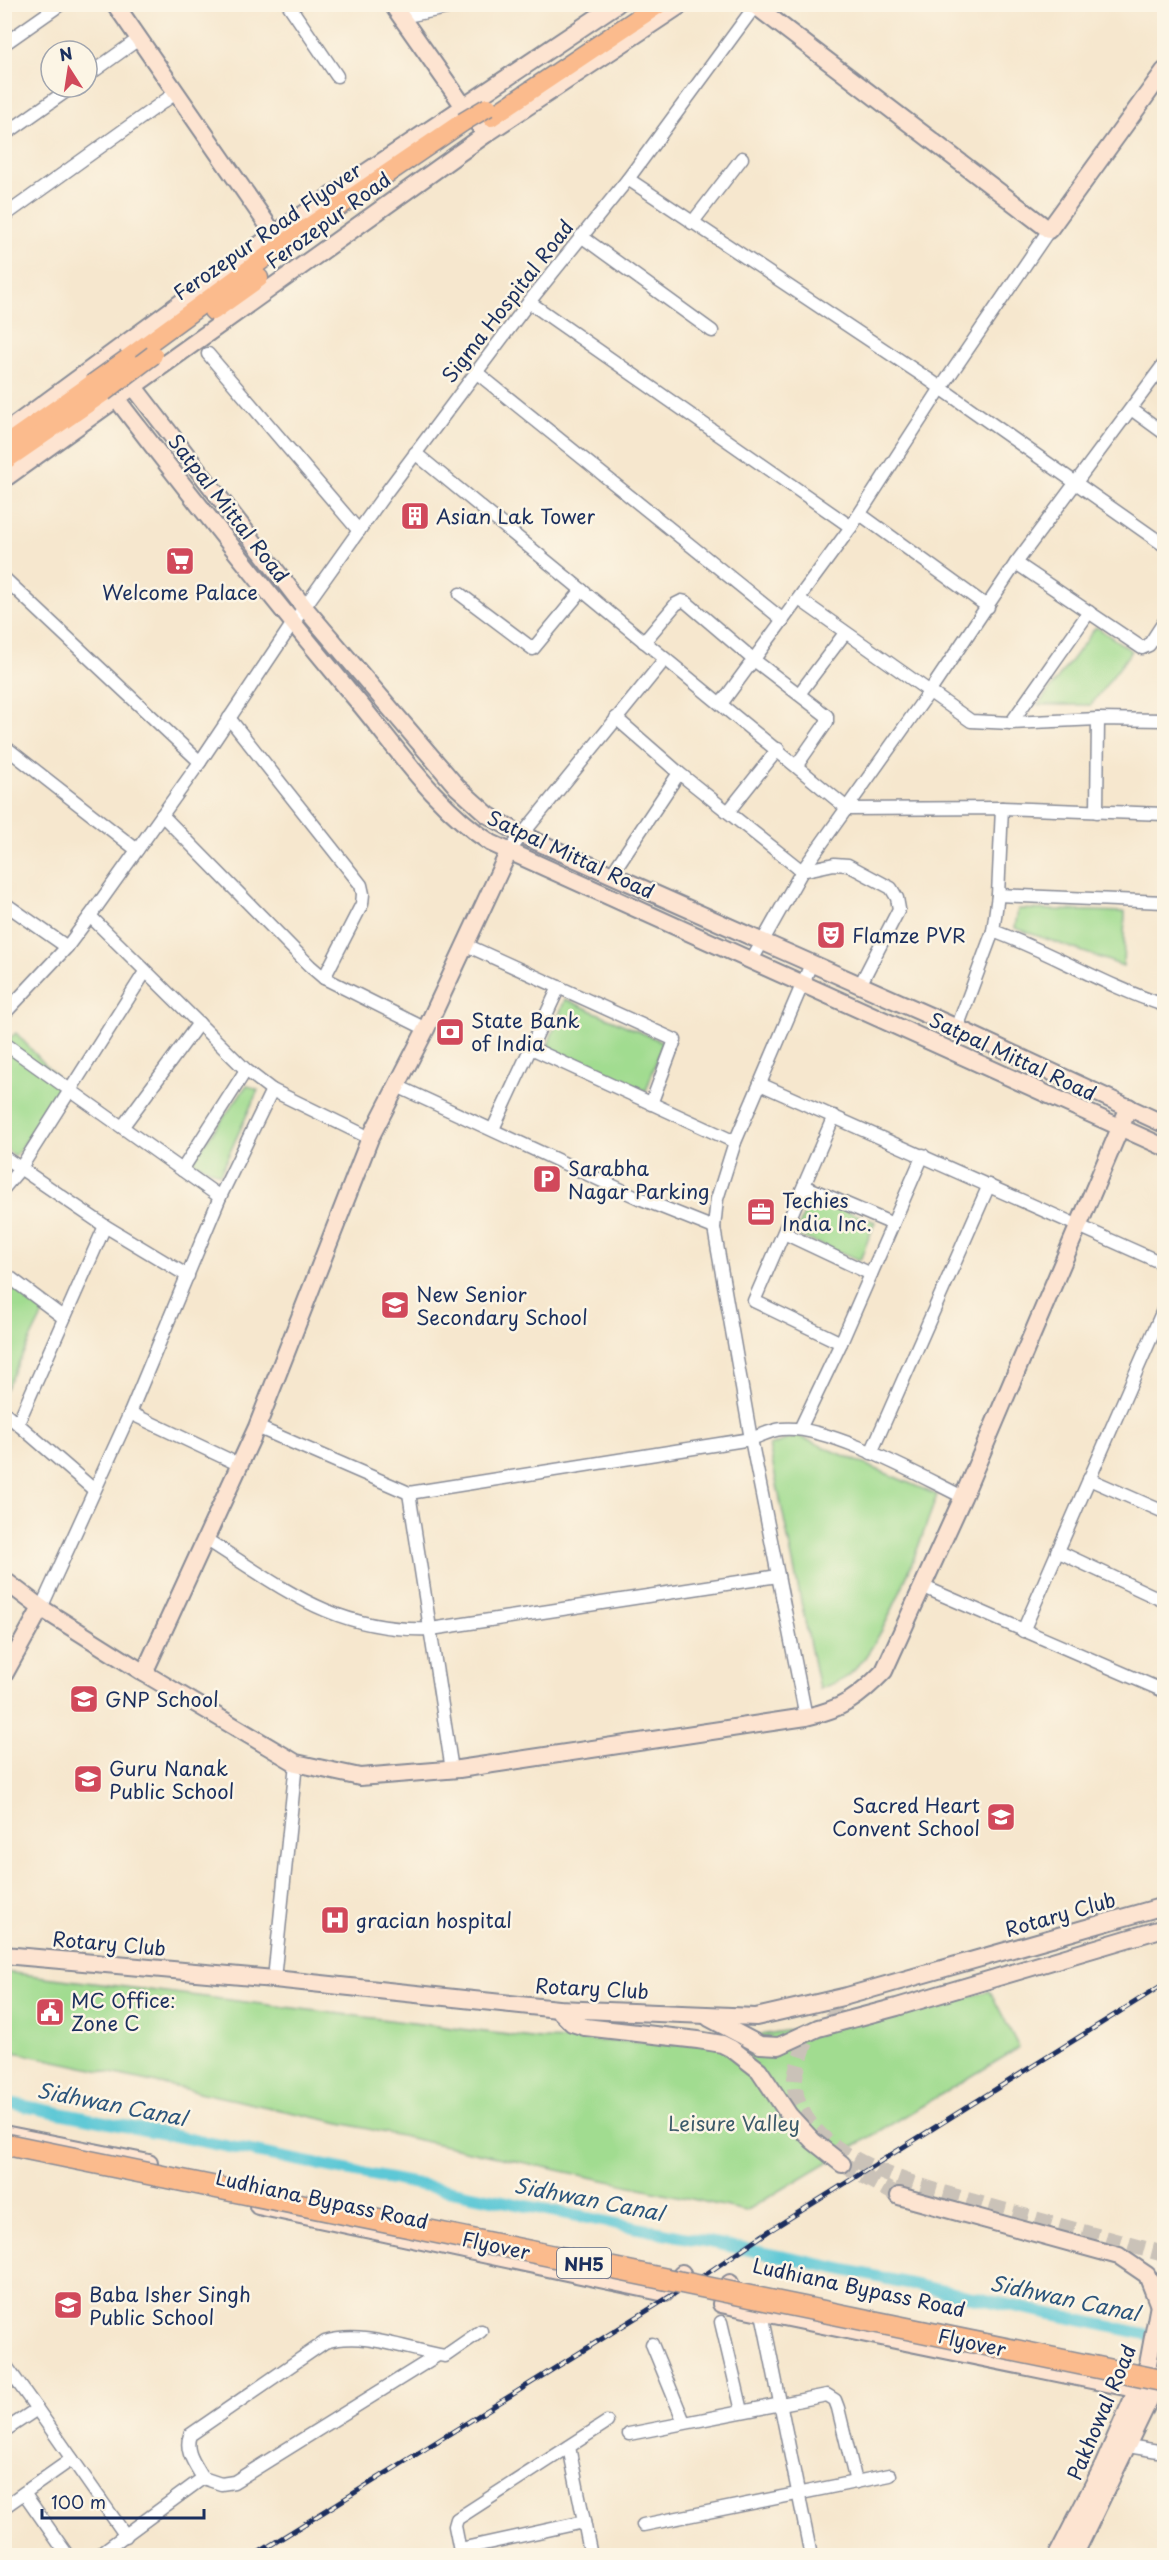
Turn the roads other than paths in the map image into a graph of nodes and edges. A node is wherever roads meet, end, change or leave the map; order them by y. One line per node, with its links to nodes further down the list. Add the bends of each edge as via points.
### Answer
1 (61, 4): 12 (street)
2 (116, 4): 11 (street)
3 (288, 4): 15 (street)
4 (451, 4): 10 (street, via 447,8)
5 (641, 4): 18 (main road)
6 (658, 4): 18 (main road)
7 (682, 4): 18 (street, Ferozepur Road)
8 (754, 5): 22 (street, Sigma Hospital Road); 25 (street)
9 (612, 6): 19 (street, Ferozepur Road)
10 (397, 11): 19 (street)
11 (140, 38): 13 (street); 16 (street)
12 (4, 44)
13 (99, 67)
14 (1164, 71): 25 (street)
15 (337, 76)
16 (177, 92): 23 (street); 26 (street)
17 (55, 99): 20 (street)
18 (489, 119): 19 (main road, Ferozepur Road, bridge); 36 (street, Ferozepur Road)
19 (465, 121): 26 (street, Ferozepur Road); 31 (main road, Ferozepur Road Flyover); 32 (main road, Ferozepur Road Flyover)
20 (4, 135)
21 (741, 158): 24 (street)
22 (628, 179): 24 (street); 27 (street, Sigma Hospital Road)
23 (4, 216)
24 (692, 223): 37 (street)
25 (1049, 230): 37 (street)
26 (274, 234): 32 (street, Ferozepur Road)
27 (581, 236): 28 (street, Sigma Hospital Road); 29 (street)
28 (529, 302): 34 (street, Sigma Hospital Road); 47 (street)
29 (712, 331)
30 (208, 354): 48 (street)
31 (153, 355): 35 (main road, Ferozepur Road, bridge)
32 (118, 357): 35 (main road, Ferozepur Road, bridge); 36 (street, Satpal Mittal Road)
33 (1164, 364): 38 (street)
34 (476, 372): 42 (street, Sigma Hospital Road); 58 (street)
35 (101, 385): 36 (street, Ferozepur Road); 39 (street); 41 (main road); 43 (main road); 44 (street, Ferozepur Road); 60 (street, Satpal Mittal Road)
36 (133, 387): 56 (street, Satpal Mittal Road)
37 (940, 388): 45 (street); 46 (street)
38 (1131, 409): 40 (street); 45 (street)
39 (4, 433)
40 (1164, 433)
41 (4, 446)
42 (415, 453): 48 (street, Sigma Hospital Road); 52 (street)
43 (4, 461)
44 (4, 479)
45 (1076, 483): 49 (street); 50 (street)
46 (860, 514): 47 (street); 55 (street)
47 (851, 527): 54 (street)
48 (359, 531): 56 (street, Sigma Hospital Road)
49 (1164, 545)
50 (1016, 563): 55 (street); 57 (street)
51 (4, 578): 75 (street)
52 (582, 590): 53 (street, via 533,649); 62 (street)
53 (460, 594)
54 (799, 599): 58 (street); 61 (street)
55 (988, 607): 65 (street)
56 (304, 608): 60 (street, Sigma Hospital Road); 84 (street, Satpal Mittal Road, via 457,787 488,815)
57 (1089, 612): 59 (street, via 1142,648 1149,645); 72 (street)
58 (783, 620): 64 (street)
59 (1164, 622)
60 (293, 623): 68 (street, Sigma Hospital Road); 86 (street, Satpal Mittal Road, via 440,800 470,828)
61 (844, 633): 65 (street); 66 (street)
62 (644, 642): 63 (street); 64 (street, via 682,601)
63 (665, 659): 67 (street); 69 (street)
64 (754, 660): 66 (street); 67 (street)
65 (930, 691): 72 (street, via 971,721); 79 (street)
66 (799, 694): 76 (street, via 828,719)
67 (721, 704): 74 (street)
68 (229, 718): 75 (street, Sigma Hospital Road); 100 (street, via 361,885 362,904)
69 (616, 718): 77 (street); 84 (street)
70 (1098, 719): 71 (street); 72 (street); 81 (street)
71 (1164, 720)
72 (1011, 723)
73 (4, 746): 85 (street)
74 (778, 749): 76 (street); 80 (street)
75 (200, 762): 83 (street, Sigma Hospital Road)
76 (797, 765): 79 (street)
77 (679, 773): 80 (street); 88 (street)
78 (1002, 808): 79 (street); 81 (street); 89 (street)
79 (848, 809): 87 (street)
80 (728, 812): 87 (street)
81 (1097, 812): 82 (street)
82 (1164, 814)
83 (162, 815): 85 (street, Sigma Hospital Road); 100 (street)
84 (522, 835): 86 (street); 88 (street, Satpal Mittal Road)
85 (137, 850): 92 (street, Sigma Hospital Road)
86 (509, 851): 95 (street); 97 (street, Satpal Mittal Road)
87 (802, 871): 94 (street); 102 (street, via 848,865 891,888 897,898 899,909)
88 (611, 875): 94 (street, Satpal Mittal Road)
89 (998, 895): 90 (street); 93 (street)
90 (1164, 902)
91 (4, 903): 96 (street)
92 (90, 916): 96 (street, Sigma Hospital Road); 99 (street)
93 (993, 931): 104 (street); 107 (street)
94 (762, 942): 97 (street); 98 (street, Satpal Mittal Road)
95 (466, 945): 103 (street); 108 (street)
96 (67, 947): 105 (street, Sigma Hospital Road)
97 (752, 960): 101 (street, Satpal Mittal Road)
98 (811, 964): 101 (street); 102 (street, Satpal Mittal Road)
99 (145, 972): 106 (street); 114 (street)
100 (324, 978): 108 (street)
101 (803, 983): 112 (street); 121 (street, Satpal Mittal Road)
102 (860, 985): 107 (street, Satpal Mittal Road)
103 (559, 987): 110 (street); 116 (street, via 675,1040)
104 (1164, 1005)
105 (4, 1014)
106 (199, 1023): 111 (street); 120 (street)
107 (957, 1028): 117 (street, Satpal Mittal Road)
108 (426, 1029): 113 (street)
109 (4, 1043): 114 (street)
110 (531, 1048): 116 (street); 122 (street)
111 (246, 1070): 115 (street); 129 (street)
112 (760, 1083): 118 (street); 124 (street)
113 (397, 1086): 122 (street); 123 (street)
114 (69, 1090): 120 (street); 128 (street)
115 (272, 1090): 123 (street); 133 (street)
116 (651, 1104): 124 (street)
117 (1128, 1107): 119 (street, Satpal Mittal Road); 121 (street)
118 (834, 1116): 126 (street); 131 (street)
119 (1164, 1124)
120 (123, 1126): 129 (street)
121 (1119, 1128): 125 (street, Satpal Mittal Road); 136 (street)
122 (493, 1129): 137 (street, via 639,1198)
123 (370, 1138): 149 (street)
124 (735, 1142): 137 (street, via 717,1199)
125 (1164, 1147)
126 (923, 1155): 130 (street); 134 (street)
127 (4, 1157): 128 (street)
128 (20, 1169): 132 (street); 135 (street)
129 (182, 1170): 133 (street)
130 (989, 1185): 136 (street); 152 (street)
131 (804, 1186): 134 (street); 138 (street)
132 (4, 1188)
133 (220, 1197): 142 (street)
134 (893, 1224): 141 (street)
135 (105, 1226): 142 (street); 144 (street)
136 (1077, 1226): 139 (street); 157 (street)
137 (714, 1228): 151 (street)
138 (784, 1233): 141 (street); 145 (street, via 754,1301)
139 (1164, 1264)
140 (4, 1273): 144 (street)
141 (871, 1274): 145 (street)
142 (188, 1276): 147 (street)
143 (1164, 1308): 154 (street)
144 (64, 1318): 148 (street)
145 (841, 1343): 150 (street)
146 (4, 1412): 148 (street)
147 (130, 1413): 153 (street); 155 (street)
148 (18, 1423): 155 (street)
149 (257, 1426): 153 (street); 156 (street)
150 (800, 1429): 151 (street, via 780,1429); 152 (street)
151 (750, 1439): 156 (street); 161 (street)
152 (871, 1453): 157 (street)
153 (240, 1465): 159 (street)
154 (1089, 1479): 158 (street); 160 (street)
155 (93, 1489): 165 (street)
156 (409, 1492): 166 (street)
157 (963, 1497): 163 (street)
158 (1164, 1512)
159 (207, 1540): 166 (street, via 321,1610 374,1627); 168 (street)
160 (1057, 1551): 164 (street); 167 (street)
161 (778, 1576): 166 (street); 171 (street)
162 (4, 1580): 165 (street)
163 (924, 1587): 167 (street); 171 (street, via 885,1671 847,1704)
164 (1164, 1601)
165 (41, 1608): 168 (street); 169 (street)
166 (431, 1629): 173 (street)
167 (1023, 1631): 170 (street)
168 (144, 1673): 172 (street)
169 (4, 1675)
170 (1164, 1691)
171 (806, 1717): 173 (street)
172 (296, 1763): 173 (street, via 360,1777); 178 (street)
173 (452, 1770)
174 (1164, 1906): 181 (street, Rotary Club, via 838,1998 756,2017)
175 (1164, 1920): 180 (street)
176 (1164, 1928): 181 (street, via 818,2028 779,2046 760,2044)
177 (4, 1955): 178 (street, Rotary Club)
178 (274, 1978): 179 (street, Rotary Club)
179 (558, 2009): 181 (street, Rotary Club); 185 (street, via 572,2023 585,2027 698,2040 732,2049 759,2070 789,2115 813,2141)
180 (843, 2013)
181 (703, 2015)
182 (4, 2134): 184 (street, Ludhiana Bypass Road, via 682,2272 665,2293)
183 (4, 2144): 196 (highway, Flyover / NH5, bridge)
184 (4, 2152)
185 (842, 2164)
186 (899, 2196): 188 (street, via 1119,2256 1146,2275)
187 (1164, 2278): 188 (street, Pakhowal Road)
188 (1158, 2310): 195 (street, Pakhowal Road)
189 (762, 2313): 195 (street, Ludhiana Bypass Road, via 721,2304 730,2282); 196 (street, Ludhiana Bypass Road); 197 (street)
190 (721, 2322): 199 (street)
191 (481, 2331): 193 (street, via 446,2356)
192 (652, 2344): 201 (street)
193 (438, 2355): 209 (street, via 246,2477 221,2484); 209 (street, via 356,2338 340,2337 325,2342 190,2435 187,2445)
194 (4, 2363): 198 (street)
195 (1147, 2366): 196 (street, Pakhowal Road); 196 (street, Ludhiana Bypass Road)
196 (1159, 2380): 204 (street, Pakhowal Road); 222 (street, Pakhowal Road, via 1103,2466)
197 (780, 2404): 199 (street); 210 (street, via 827,2395 835,2400); 212 (street)
198 (37, 2409): 202 (street); 207 (street)
199 (742, 2411): 201 (street)
200 (607, 2422): 205 (street)
201 (684, 2422): 203 (street)
202 (4, 2431)
203 (629, 2434)
204 (1128, 2446): 206 (street); 223 (street, Pakhowal Road)
205 (569, 2447): 214 (street); 217 (street, via 457,2519)
206 (1164, 2452)
207 (72, 2459): 211 (street); 216 (street)
208 (890, 2475): 210 (street)
209 (203, 2478): 216 (street)
210 (856, 2482): 212 (street)
211 (24, 2493): 213 (street); 218 (street)
212 (799, 2495): 215 (street); 221 (street)
213 (4, 2507)
214 (584, 2522): 217 (street); 220 (street)
215 (644, 2525)
216 (126, 2536): 219 (street)
217 (460, 2552)
218 (68, 2556)
219 (97, 2556)
220 (591, 2556)
221 (811, 2556)
222 (1057, 2556)
223 (1074, 2556)

